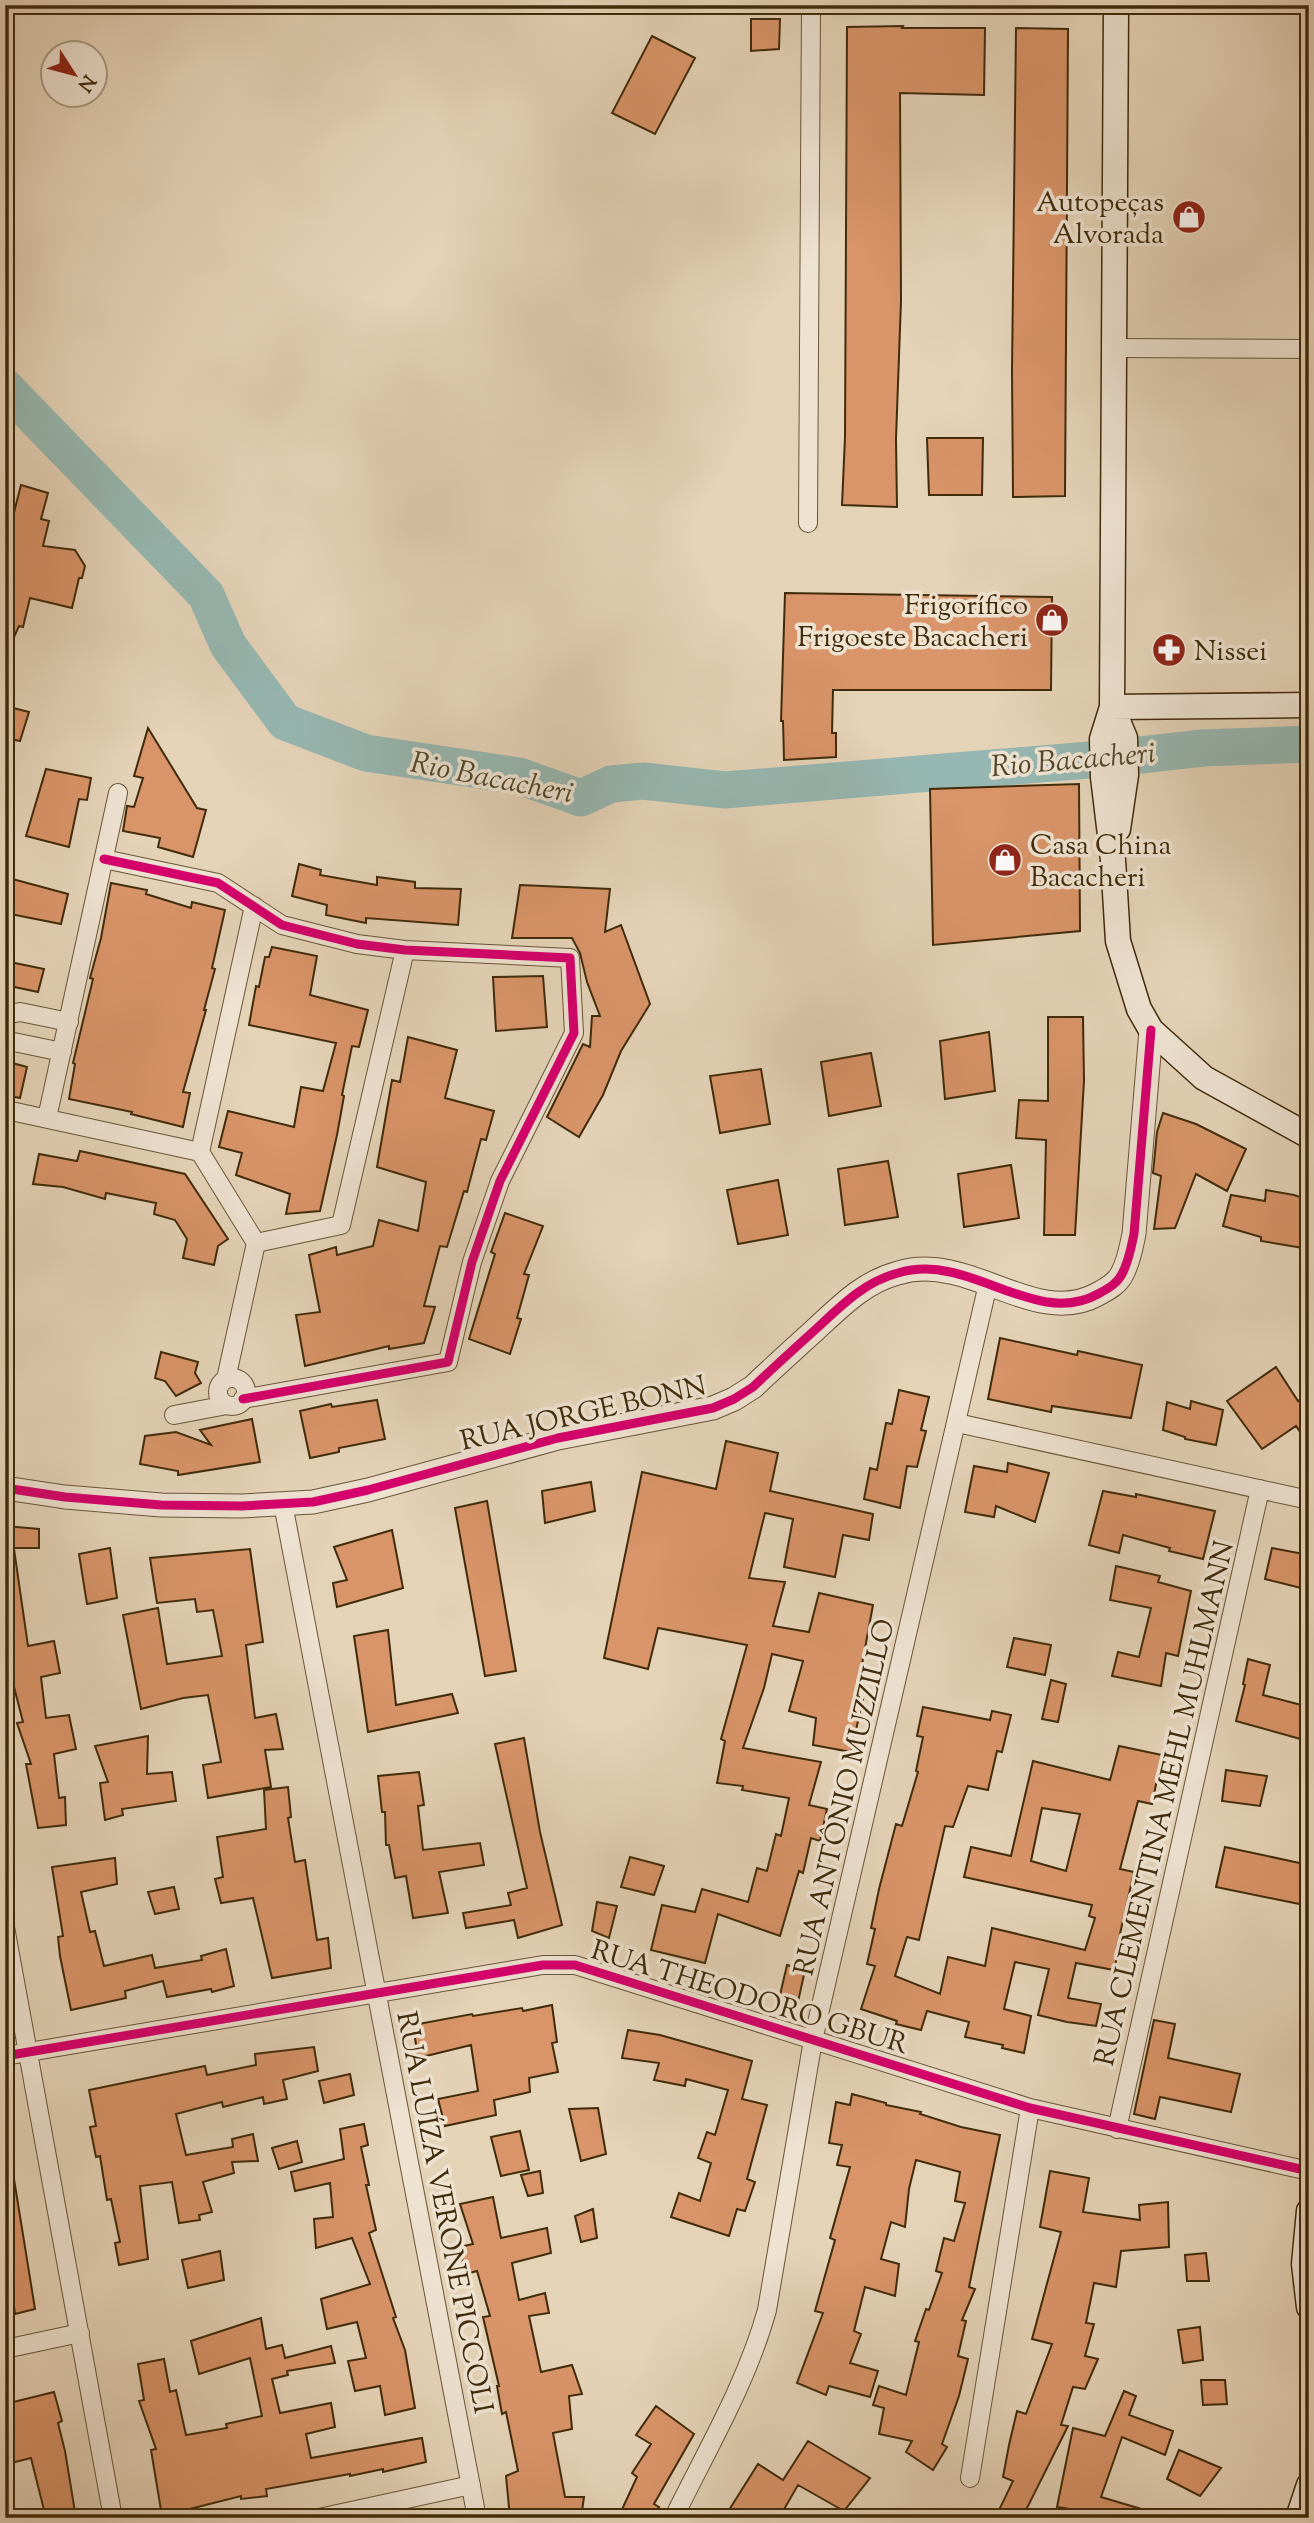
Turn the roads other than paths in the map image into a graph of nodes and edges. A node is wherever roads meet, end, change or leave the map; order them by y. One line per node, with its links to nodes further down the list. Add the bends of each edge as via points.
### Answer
1 (811, 5): 5 (street)
2 (1116, 5): 3 (main road)
3 (1114, 348): 4 (street); 7 (main road)
4 (1309, 349)
5 (807, 523)
6 (1309, 705): 7 (main road)
7 (1112, 707): 14 (main road, via 1118,941 1131,988)
8 (118, 793): 9 (street)
9 (104, 859): 10 (street, via 218,883); 13 (street)
10 (254, 906): 11 (street, via 292,929); 20 (street)
11 (405, 950): 21 (street, via 341,1225); 23 (street, via 570,958 574,1033 500,1181 472,1262 448,1362)
12 (5, 1015): 13 (street, via 20,1012)
13 (69, 1022): 16 (street)
14 (1151, 1030): 19 (main road, via 1204,1078); 22 (street, RUA JORGE BONN, via 1134,1234 1121,1277 1093,1297 1058,1303)
15 (5, 1037): 16 (street)
16 (62, 1052): 18 (street)
17 (11, 1111): 18 (street)
18 (47, 1118): 20 (street)
19 (1309, 1136)
20 (200, 1152): 21 (street)
21 (256, 1243): 23 (street, via 226,1379 243,1382 246,1390)
22 (988, 1284): 25 (street, RUA ANTÔNIO MUZZILLO); 29 (street, RUA JORGE BONN, via 938,1270 896,1273 861,1289 753,1387 713,1408 558,1438 338,1497)
23 (235, 1402): 24 (street)
24 (174, 1415)
25 (957, 1423): 27 (street); 32 (street, RUA ANTÔNIO MUZZILLO)
26 (5, 1488): 29 (street, RUA JORGE BONN, via 161,1505)
27 (1260, 1489): 28 (street); 36 (street, RUA CLEMENTINA MEHL MUHLMANN)
28 (1309, 1500)
29 (283, 1504): 31 (street, RUA LUÍZA VERONE PICCOLI)
30 (5, 1927): 33 (street)
31 (377, 1993): 32 (street, RUA THEODORO GBUR, via 542,1965 575,1965); 33 (street, RUA THEODORO GBUR); 44 (street, RUA LUÍZA VERONE PICCOLI)
32 (813, 2040): 35 (street, RUA THEODORO GBUR); 45 (street, RUA ANTÔNIO MUZZILLO, via 758,2343)
33 (28, 2052): 34 (street, RUA THEODORO GBUR); 40 (street)
34 (5, 2056)
35 (1030, 2108): 36 (street, RUA THEODORO GBUR); 42 (street)
36 (1117, 2129): 37 (street, RUA THEODORO GBUR)
37 (1309, 2171)
38 (1309, 2211): 39 (main road, via 1304,2264)
39 (1309, 2307)
40 (80, 2333): 41 (street); 46 (street)
41 (5, 2349)
42 (970, 2478)
43 (1309, 2484): 49 (main road)
44 (471, 2485): 47 (street); 48 (street, RUA LUÍZA VERONE PICCOLI)
45 (677, 2516)
46 (113, 2518)
47 (319, 2518)
48 (477, 2518)
49 (1298, 2518)

